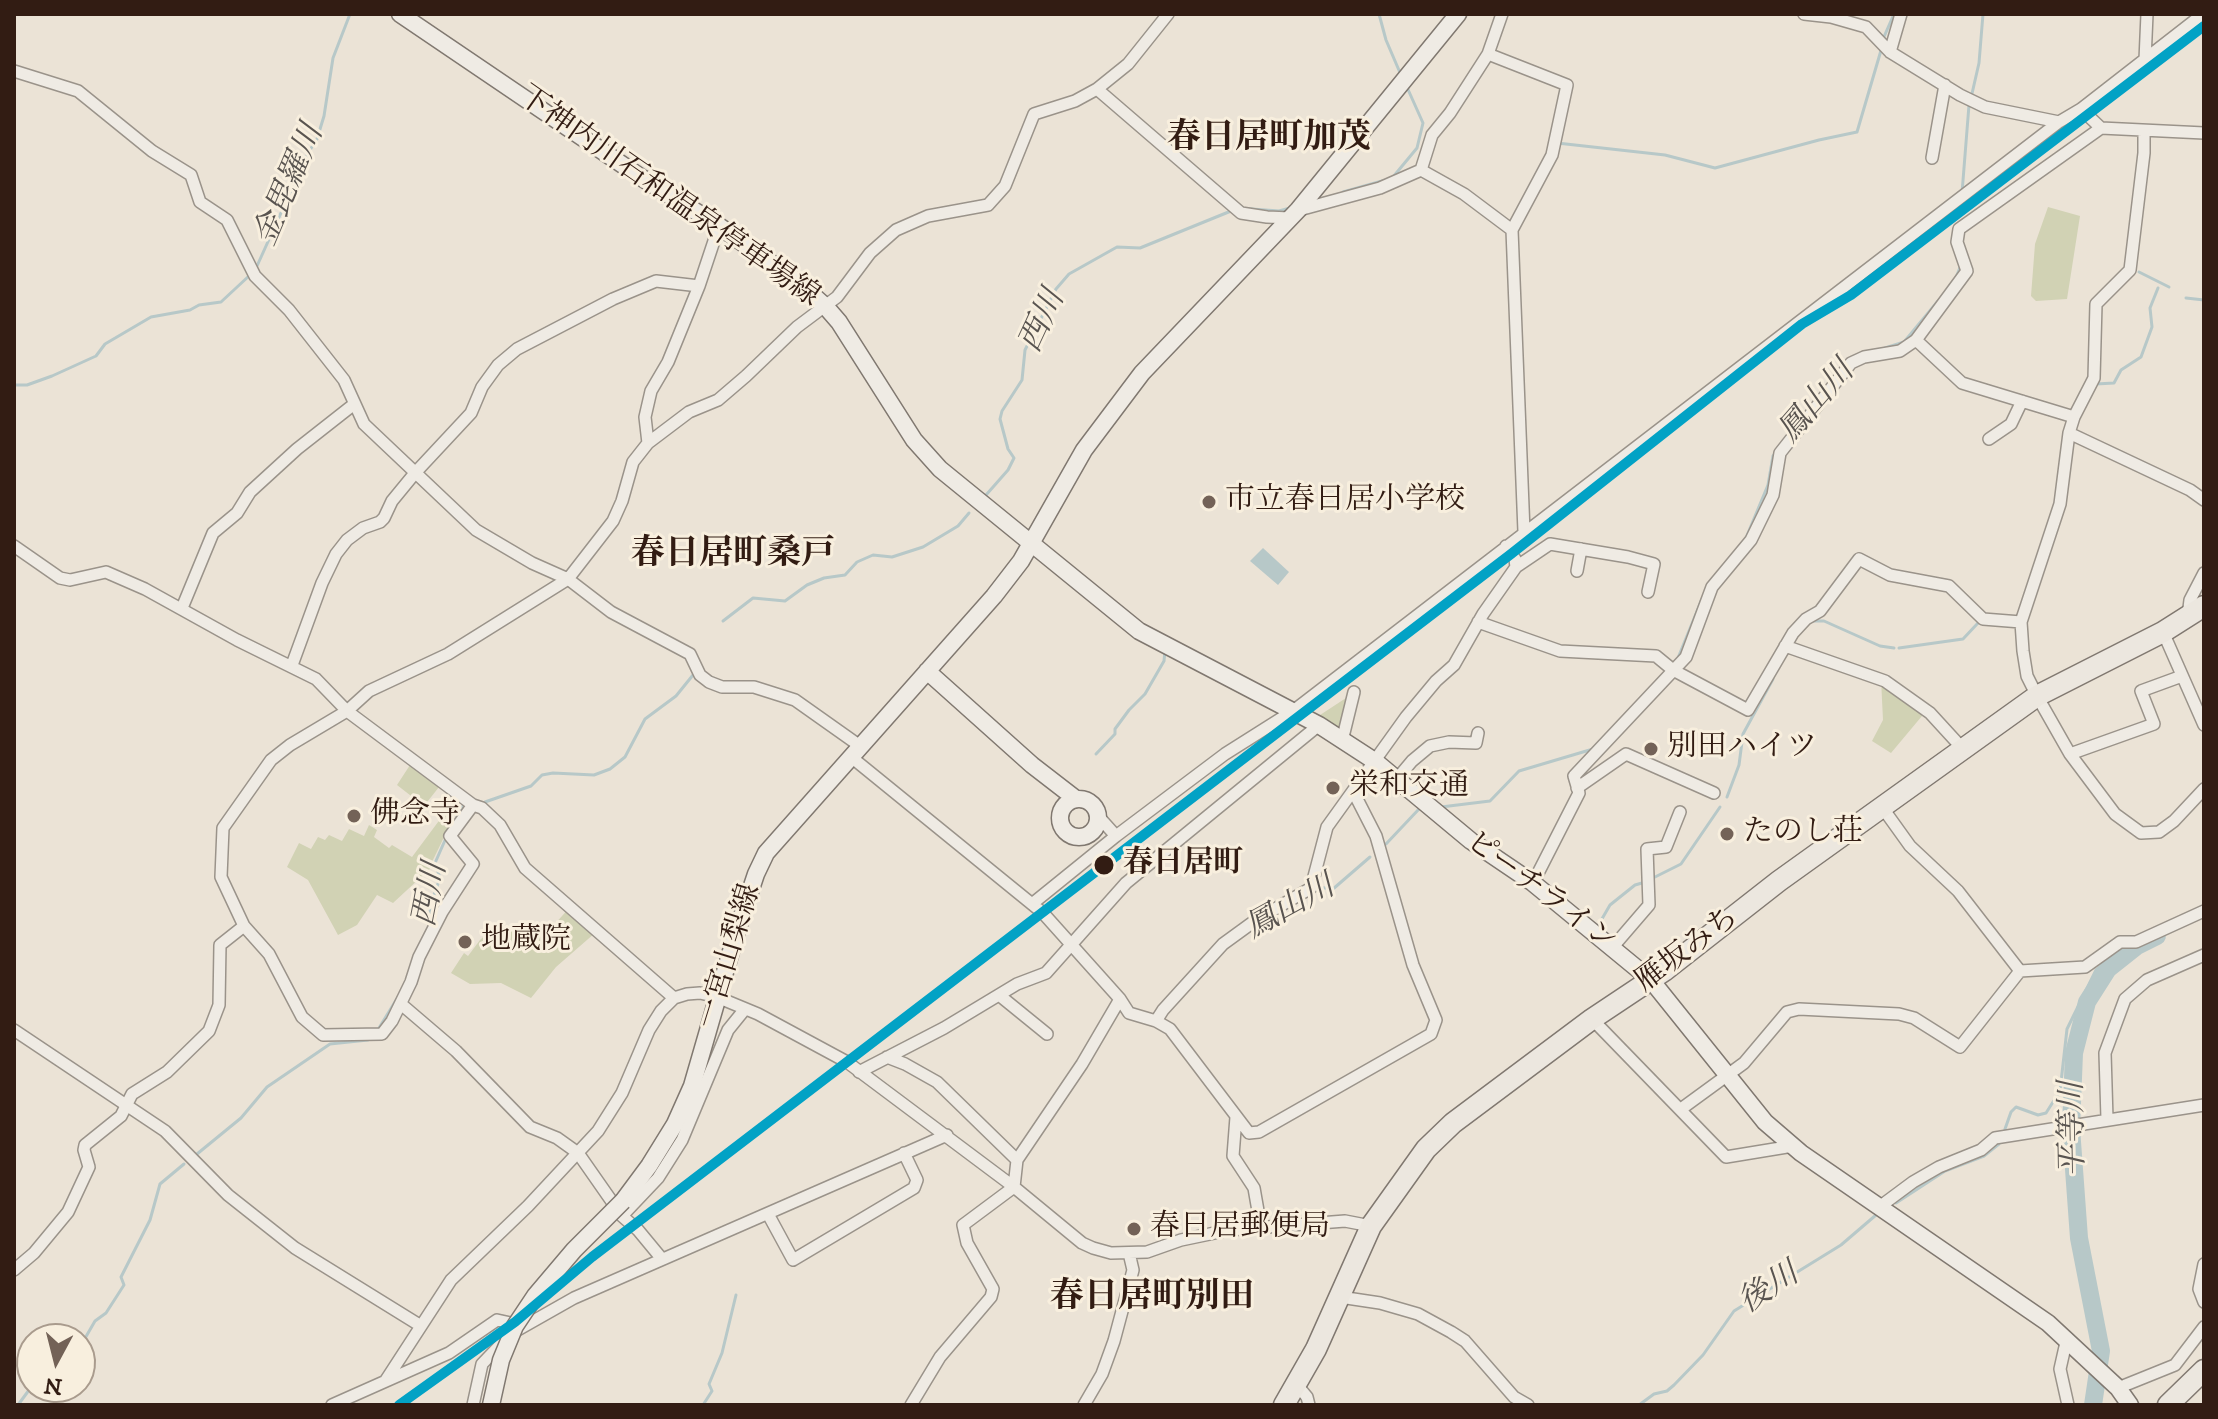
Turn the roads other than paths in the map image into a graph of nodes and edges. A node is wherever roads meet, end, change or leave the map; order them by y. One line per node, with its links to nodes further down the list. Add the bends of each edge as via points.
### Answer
1 (400, 14): 23 (main road, 下神内川石和温泉停車場線)
2 (1168, 14): 14 (street, via 1128,64)
3 (1458, 14): 22 (main road)
4 (1502, 14): 10 (street)
5 (1804, 14): 9 (street, via 1866,27)
6 (1901, 14): 9 (street)
7 (2147, 14): 11 (street)
8 (2203, 14): 11 (street)
9 (1890, 52): 13 (street)
10 (1488, 54): 21 (street, via 1432,135); 24 (street, via 1567,85 1552,155)
11 (2145, 60): 15 (street)
12 (14, 71): 29 (street, via 78,91 152,151 191,175 200,202 227,220 255,276 344,380)
13 (1945, 85): 16 (street, via 1985,107); 20 (street)
14 (1097, 89): 22 (street, via 1241,213); 26 (street, via 1034,114 1005,186 988,205 908,223 870,253)
15 (2081, 109): 16 (street); 17 (street)
16 (2059, 122): 36 (street)
17 (2098, 126): 18 (street); 27 (street, via 1959,229 1957,242 1967,271)
18 (2144, 132): 19 (street); 30 (street, via 2130,270 2096,304 2094,378)
19 (2204, 133)
20 (1932, 158)
21 (1421, 170): 22 (street); 24 (street)
22 (1294, 214): 37 (main road, via 1142,373 1084,450)
23 (719, 226): 25 (street); 26 (main road, 下神内川石和温泉停車場線)
24 (1512, 230): 36 (street)
25 (699, 286): 33 (street, via 651,391 645,417); 34 (street, via 656,281 517,349 482,387 471,413)
26 (826, 307): 33 (street, via 718,400 689,412); 37 (main road, 下神内川石和温泉停車場線, via 914,440 940,469)
27 (1916, 340): 28 (street, via 1962,383); 53 (street, via 1900,351 1851,363 1780,453 1773,495 1751,540 1712,587 1686,657)
28 (2022, 401): 30 (street); 32 (street, via 2011,424)
29 (353, 405): 34 (street, via 375,437); 46 (street, via 297,449 213,533)
30 (2074, 417): 31 (street)
31 (2069, 433): 35 (street); 49 (street, via 2060,504)
32 (1989, 439)
33 (648, 443): 44 (street, via 633,462 613,521)
34 (415, 473): 44 (street, via 476,530); 52 (street, via 380,522 363,528 336,554)
35 (2204, 500)
36 (1524, 532): 39 (street)
37 (1030, 543): 54 (main road, 一宮山梨線, via 994,596); 59 (main road, ピーチライン, via 1139,631)
38 (14, 546): 46 (street, via 60,578 106,572)
39 (1506, 546): 41 (street); 59 (street)
40 (1581, 549): 41 (street, via 1550,544); 42 (street); 45 (street, via 1654,564)
41 (1516, 567): 48 (street)
42 (1577, 571)
43 (2204, 573): 47 (street, via 2190,600)
44 (568, 579): 58 (street, via 448,654 369,691); 65 (street, via 611,612 690,654 709,682 754,687 795,700)
45 (1648, 592)
46 (182, 608): 52 (street)
47 (2196, 611): 50 (highway, 雁坂みち)
48 (1478, 622): 53 (street, via 1560,651 1656,656); 67 (street, via 1454,665 1406,717)
49 (2021, 622): 51 (street, via 1983,619 1949,586 1890,575 1859,559); 57 (street, via 2027,676)
50 (2163, 632): 55 (street); 57 (highway, 雁坂みち)
51 (1785, 646): 53 (street, via 1748,710); 64 (street, via 1885,681 1930,713)
52 (292, 665): 58 (street, via 316,679)
53 (1673, 670): 70 (street, via 1574,776)
54 (927, 671): 65 (main road, 一宮山梨線); 68 (main road)
55 (2182, 676): 61 (street); 66 (street, via 2141,691 2154,724)
56 (1354, 692): 63 (street)
57 (2037, 696): 64 (highway, 雁坂みち); 66 (street)
58 (347, 711): 75 (street); 84 (street, via 271,760 223,828 221,877)
59 (1293, 711): 60 (main road, ピーチライン); 80 (street, via 1225,754)
60 (1319, 725): 63 (main road, ピーチライン); 85 (street, via 1126,883)
61 (2204, 725)
62 (1478, 733): 69 (street, via 1476,743 1430,746)
63 (1342, 741): 67 (main road, ピーチライン)
64 (1963, 749): 76 (highway, 雁坂みち)
65 (855, 751): 82 (street); 91 (main road, 一宮山梨線, via 766,853)
66 (2070, 754): 71 (street, via 2115,814 2141,833 2159,832)
67 (1376, 762): 69 (main road, ピーチライン); 72 (street)
68 (1032, 765): 74 (main road); 77 (main road)
69 (1396, 780): 81 (main road, ピーチライン)
70 (1577, 788): 73 (street, via 1626,754); 81 (street)
71 (2204, 789)
72 (1354, 793): 97 (street, via 1327,827 1311,888 1223,944); 106 (street, via 1376,836 1413,965 1436,1020 1431,1034 1259,1132 1249,1133)
73 (1714, 793)
74 (1076, 799): 77 (main road); 79 (main road, via 1088,801)
75 (473, 805): 92 (street, via 500,825 525,868); 94 (street, via 450,836 473,864 442,912)
76 (1882, 807): 88 (street, via 1910,846 1958,891); 89 (highway, 雁坂みち)
77 (1061, 810): 79 (main road, via 1059,822 1072,837 1091,834)
78 (1680, 812): 86 (street, via 1666,847 1647,849 1649,905)
79 (1098, 816): 80 (street)
80 (1116, 836): 82 (street)
81 (1533, 883): 86 (main road, ピーチライン)
82 (1032, 904): 85 (street)
83 (2204, 911): 88 (street, via 2136,942 2120,942 2085,967)
84 (244, 926): 94 (street, via 269,954 302,1017 323,1035 382,1034); 103 (street, via 220,945 219,1005 209,1031 167,1072 132,1094)
85 (1072, 946): 90 (street, via 1046,973); 93 (street)
86 (1612, 948): 89 (main road, ピーチライン)
87 (2204, 955): 107 (street, via 2147,980 2125,999 2105,1053)
88 (2020, 971): 102 (street, via 1960,1047 1899,1014 1799,1009 1776,1022)
89 (1651, 980): 96 (highway, 雁坂みち); 102 (main road, ピーチライン)
90 (999, 995): 99 (street); 100 (street)
91 (717, 997): 92 (street, via 700,993); 95 (street); 114 (main road, 一宮山梨線, via 692,1086 675,1124)
92 (674, 998): 110 (street, via 649,1030 611,1114)
93 (1120, 999): 97 (street, via 1129,1013); 112 (street)
94 (401, 1004): 110 (street, via 530,1127)
95 (745, 1009): 101 (street); 114 (street, via 728,1030 682,1140 658,1178)
96 (1592, 1019): 105 (street); 117 (highway, 雁坂みち, via 1453,1123 1426,1149)
97 (1156, 1021): 106 (street, via 1170,1029)
98 (14, 1030): 103 (street)
99 (1047, 1034)
100 (887, 1057): 101 (street); 112 (street, via 937,1082)
101 (859, 1072): 108 (street)
102 (1728, 1077): 105 (street); 109 (main road, ピーチライン)
103 (127, 1104): 122 (street, via 121,1116 85,1145 89,1167 68,1212); 125 (street, via 165,1131 228,1195 295,1248)
104 (2204, 1105): 107 (street)
105 (1681, 1109): 109 (street, via 1726,1157)
106 (1236, 1117): 118 (street, via 1233,1156 1254,1188)
107 (2102, 1119): 115 (street, via 1995,1138 1913,1182)
108 (947, 1135): 111 (street); 113 (street)
109 (1793, 1146): 115 (main road, ピーチライン)
110 (578, 1153): 114 (street); 125 (street, via 451,1280)
111 (904, 1153): 116 (street); 116 (street, via 917,1180 914,1188 793,1260)
112 (1017, 1160): 113 (street)
113 (1014, 1187): 119 (street, via 1082,1243); 136 (street, via 963,1225 967,1243 993,1289 991,1297 940,1357)
114 (622, 1208): 120 (street); 135 (main road, 一宮山梨線, bridge, via 574,1250 515,1326)
115 (1878, 1208): 128 (main road, ピーチライン)
116 (768, 1214): 120 (street)
117 (1371, 1226): 118 (street, via 1345,1221); 123 (highway, 雁坂みち)
118 (1261, 1228): 119 (street)
119 (1129, 1253): 137 (street, via 1133,1270 1114,1341)
120 (662, 1259): 127 (street)
121 (2204, 1264): 124 (street, via 2199,1289)
122 (14, 1270)
123 (1340, 1297): 131 (highway, 雁坂みち); 140 (street, via 1418,1314 1440,1326 1465,1341 1514,1397)
124 (2204, 1302)
125 (421, 1326): 130 (street)
126 (2204, 1327): 132 (street, via 2175,1365)
127 (513, 1332): 130 (street, via 520,1324 497,1320 449,1353); 134 (street, via 482,1364)
128 (2067, 1338): 132 (main road, ピーチライン); 141 (street, via 2060,1369)
129 (2204, 1370): 143 (highway)
130 (386, 1380): 133 (street)
131 (1297, 1385): 138 (highway, 雁坂みち); 139 (street)
132 (2118, 1388): 142 (main road, ピーチライン)
133 (332, 1405)
134 (473, 1405)
135 (491, 1405)
136 (911, 1405)
137 (1084, 1405)
138 (1284, 1405)
139 (1309, 1405)
140 (1528, 1405)
141 (2068, 1405)
142 (2130, 1405)
143 (2168, 1405)

